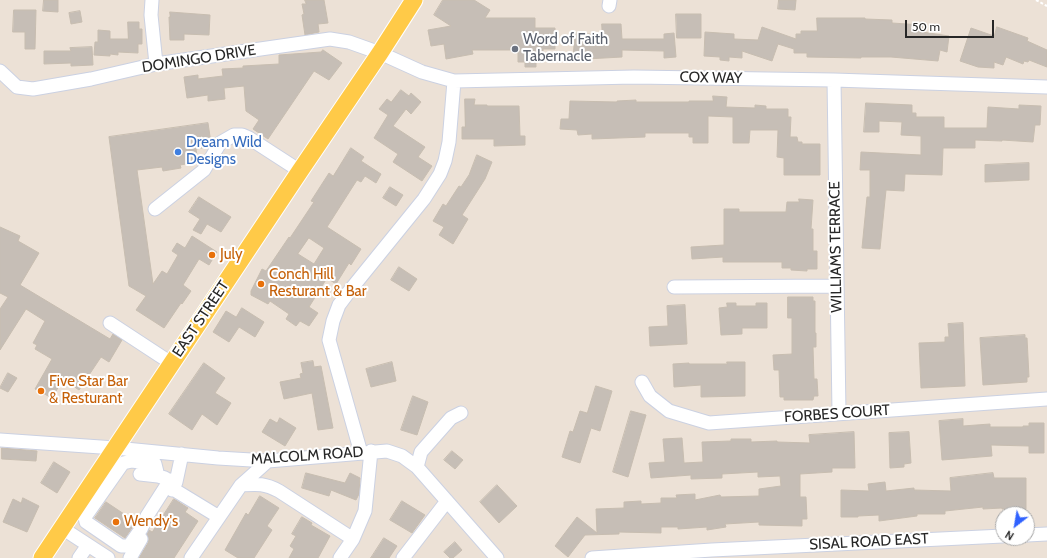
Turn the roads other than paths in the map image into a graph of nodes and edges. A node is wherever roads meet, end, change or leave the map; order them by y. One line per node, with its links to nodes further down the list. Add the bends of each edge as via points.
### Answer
1 (152, 0): 4 (street)
2 (414, 0): 3 (main road, EAST STREET)
3 (380, 54): 4 (street, DOMINGO DRIVE, via 349,42 330,39); 7 (street, COX WAY, via 422,72); 9 (main road, EAST STREET)
4 (156, 64): 5 (street, DOMINGO DRIVE, via 33,89 17,88)
5 (0, 71)
6 (834, 80): 7 (street, COX WAY, via 634,77); 8 (street, COX WAY); 11 (street, WILLIAMS TERRACE)
7 (454, 81): 21 (street, via 449,142 440,174 424,199 339,305 333,321 329,340)
8 (1047, 87)
9 (300, 171): 10 (street, via 249,138 234,135 220,143 204,170); 14 (main road, EAST STREET)
10 (155, 209)
11 (836, 286): 12 (street); 18 (street, WILLIAMS TERRACE)
12 (674, 287)
13 (110, 323): 14 (street)
14 (171, 363): 20 (main road, EAST STREET)
15 (642, 382): 18 (street, FORBES COURT, via 650,396 669,411 709,423)
16 (1047, 399): 18 (street, FORBES COURT)
17 (461, 412): 24 (street, via 451,418 421,452)
18 (838, 413)
19 (0, 440): 20 (street, MALCOLM ROAD)
20 (115, 448): 22 (street, MALCOLM ROAD); 30 (main road, EAST STREET)
21 (366, 452): 23 (street, MALCOLM ROAD); 24 (street, MALCOLM ROAD, via 387,451 402,456); 34 (street, via 365,511)
22 (182, 454): 23 (street, MALCOLM ROAD); 26 (street)
23 (268, 461): 27 (street)
24 (417, 467): 28 (street, MALCOLM ROAD)
25 (140, 474): 26 (street)
26 (169, 482): 26 (street, via 155,464 132,460 123,463 85,517 86,522 121,546 129,546); 29 (street); 40 (street)
27 (241, 485): 29 (street); 34 (street, via 268,485)
28 (447, 501): 43 (street); 44 (street, MALCOLM ROAD)
29 (219, 517): 41 (street)
30 (62, 528): 35 (street); 37 (main road, EAST STREET)
31 (1047, 534): 32 (street)
32 (1035, 535)
33 (995, 536): 36 (street, SISAL ROAD EAST)
34 (353, 539): 42 (street)
35 (88, 545): 38 (street); 39 (street)
36 (712, 554): 45 (street, SISAL ROAD EAST)
37 (42, 558)
38 (79, 558)
39 (108, 558)
40 (130, 558)
41 (191, 558)
42 (340, 558)
43 (403, 558)
44 (497, 558)
45 (592, 558)

